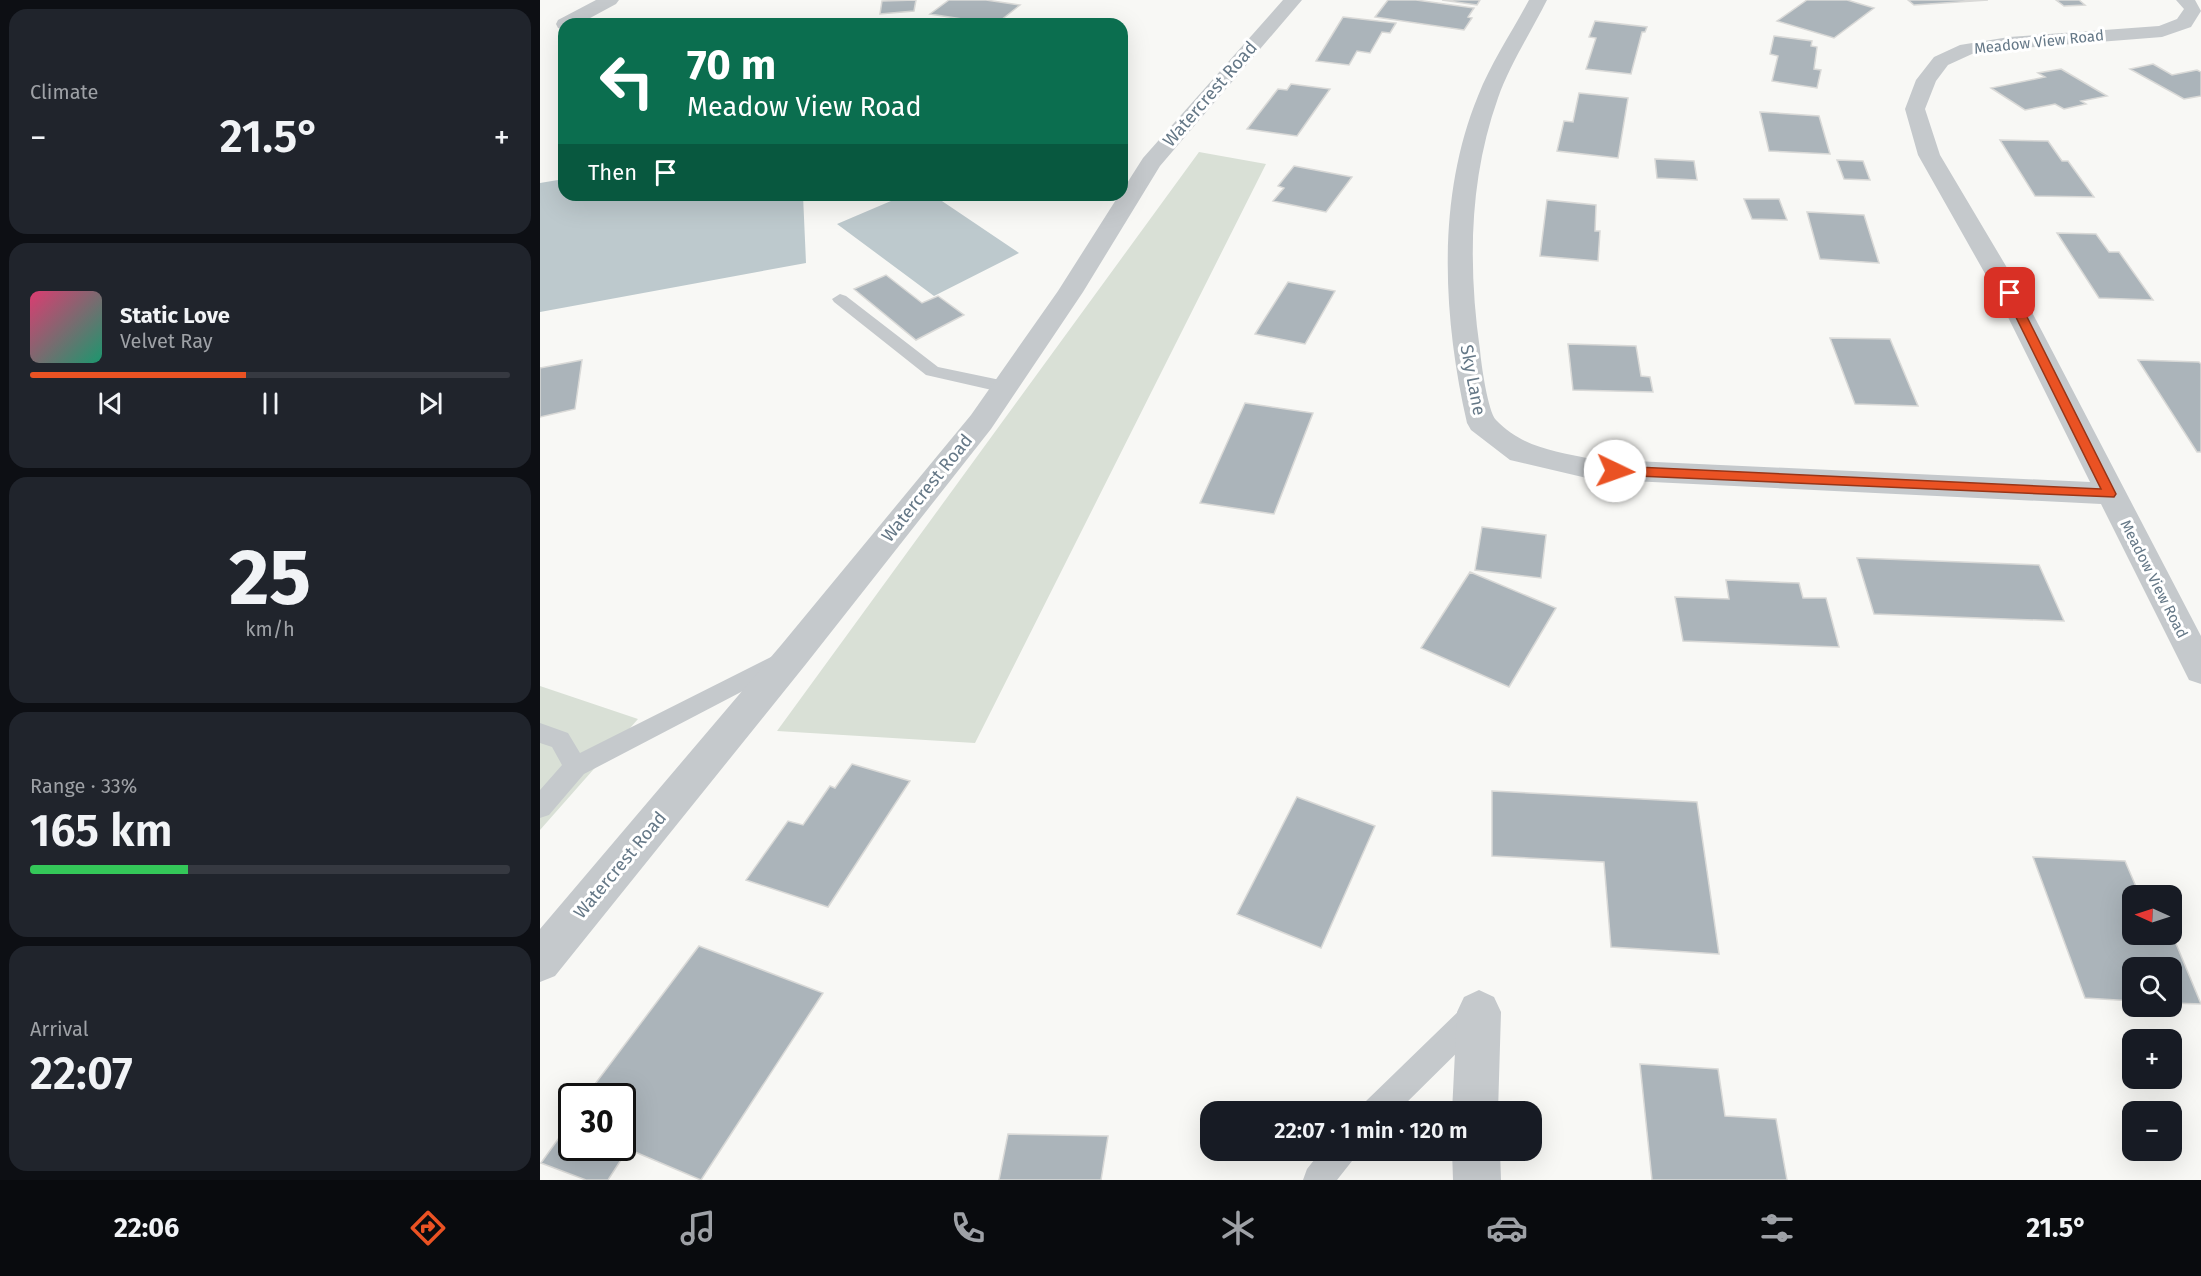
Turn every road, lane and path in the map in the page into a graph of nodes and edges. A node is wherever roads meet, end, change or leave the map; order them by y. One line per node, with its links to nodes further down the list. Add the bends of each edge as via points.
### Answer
1 (610, 0): 5 (street)
2 (1293, 0): 6 (street, Watercrest Road, via 1151,163)
3 (1538, 0): 10 (street, Sky Lane, via 1488,96 1473,147 1462,210 1460,298 1469,373 1481,423 1520,453 1591,469)
4 (2185, 0): 10 (street, Meadow View Road, via 2193,9 2184,23 2162,31 1967,50 1941,61 1926,80 1915,109 1929,155 2010,293)
5 (576, 18)
6 (1128, 200)
7 (1127, 201): 9 (street, Watercrest Road)
8 (840, 299): 9 (lane, via 932,371)
9 (1005, 387): 11 (street, Watercrest Road)
10 (2110, 494): 12 (street, Meadow View Road)
11 (794, 654): 14 (lane); 16 (street, Watercrest Road)
12 (2201, 670)
13 (540, 733): 14 (lane, via 560,740)
14 (576, 767): 15 (lane)
15 (540, 807)
16 (540, 961)
17 (1479, 1012): 18 (lane); 19 (street)
18 (1386, 1101)
19 (1475, 1101)
20 (1333, 1161): 22 (lane)
21 (1476, 1161): 23 (street)
22 (1318, 1180)
23 (1477, 1180)

